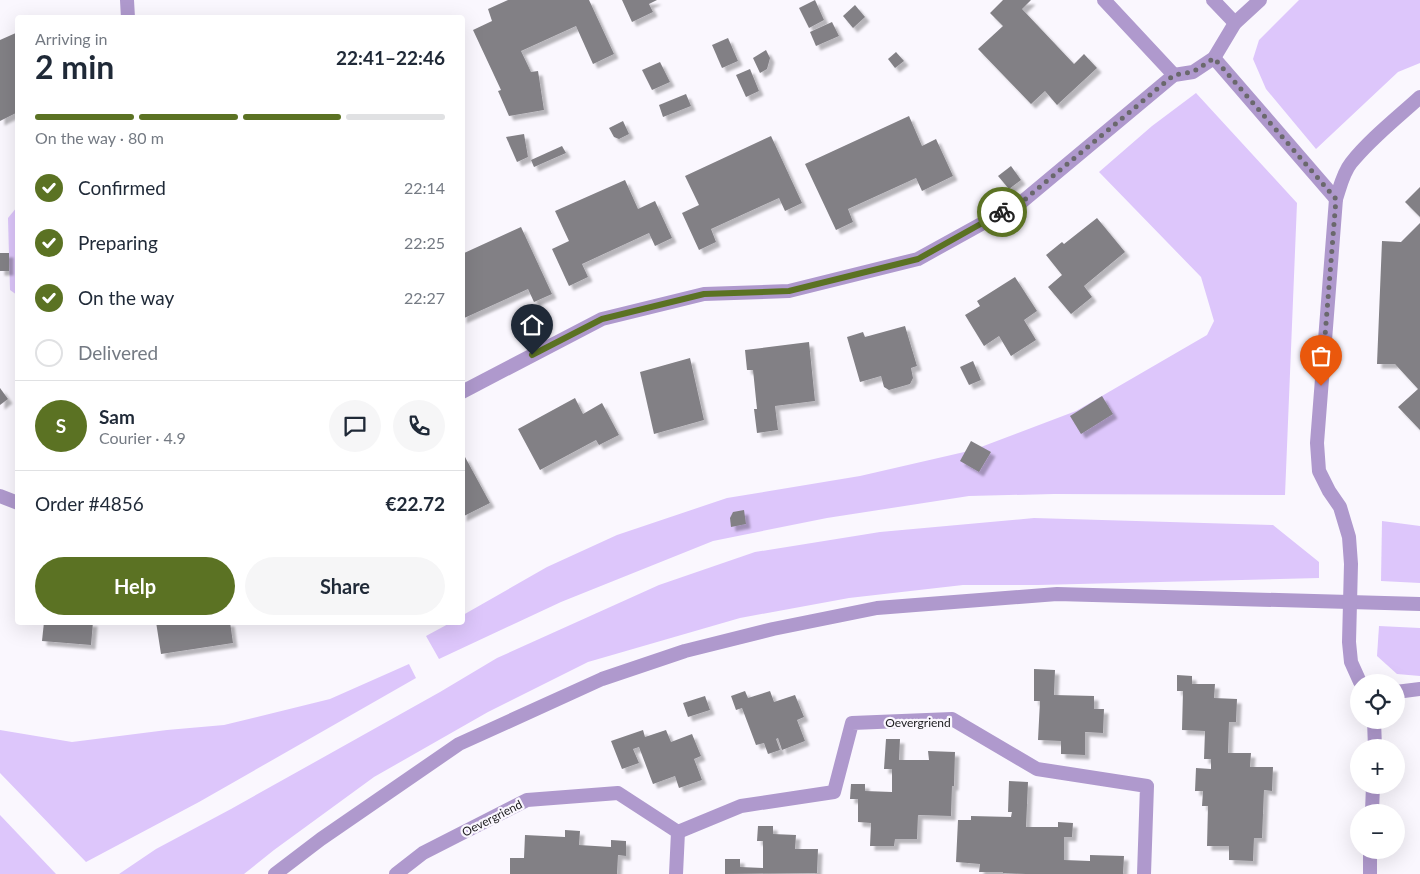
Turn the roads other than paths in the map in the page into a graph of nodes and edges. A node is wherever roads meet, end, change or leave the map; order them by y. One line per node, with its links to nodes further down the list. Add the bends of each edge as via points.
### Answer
1 (127, 0): 5 (street)
2 (1104, 0): 8 (street)
3 (1213, 0): 6 (street)
4 (1260, 0): 6 (street)
5 (128, 15)
6 (1235, 23): 7 (street)
7 (1214, 58): 8 (street, via 1193,72); 10 (street)
8 (1174, 75): 11 (street, via 1023,201 918,259 789,291 704,294 602,319)
9 (1420, 97): 10 (street, via 1350,164)
10 (1336, 199): 14 (street, via 1317,443 1319,471 1340,507 1349,537)
11 (465, 390)
12 (0, 496): 13 (street)
13 (15, 502)
14 (1350, 602): 15 (street); 16 (street, via 1349,642 1351,662); 21 (street, via 1057,594 948,602 877,608 685,651 602,679 459,744)
15 (1420, 604)
16 (1356, 674)
17 (1420, 689): 18 (street)
18 (1405, 691)
19 (678, 832): 22 (street, Oevergriend, via 618,793 527,800 423,853); 23 (street); 24 (street, Oevergriend, via 741,806 834,792 852,722 952,719 1037,769 1147,786)
20 (1370, 859): 25 (street)
21 (275, 874)
22 (396, 874)
23 (676, 874)
24 (1144, 874)
25 (1370, 874)

